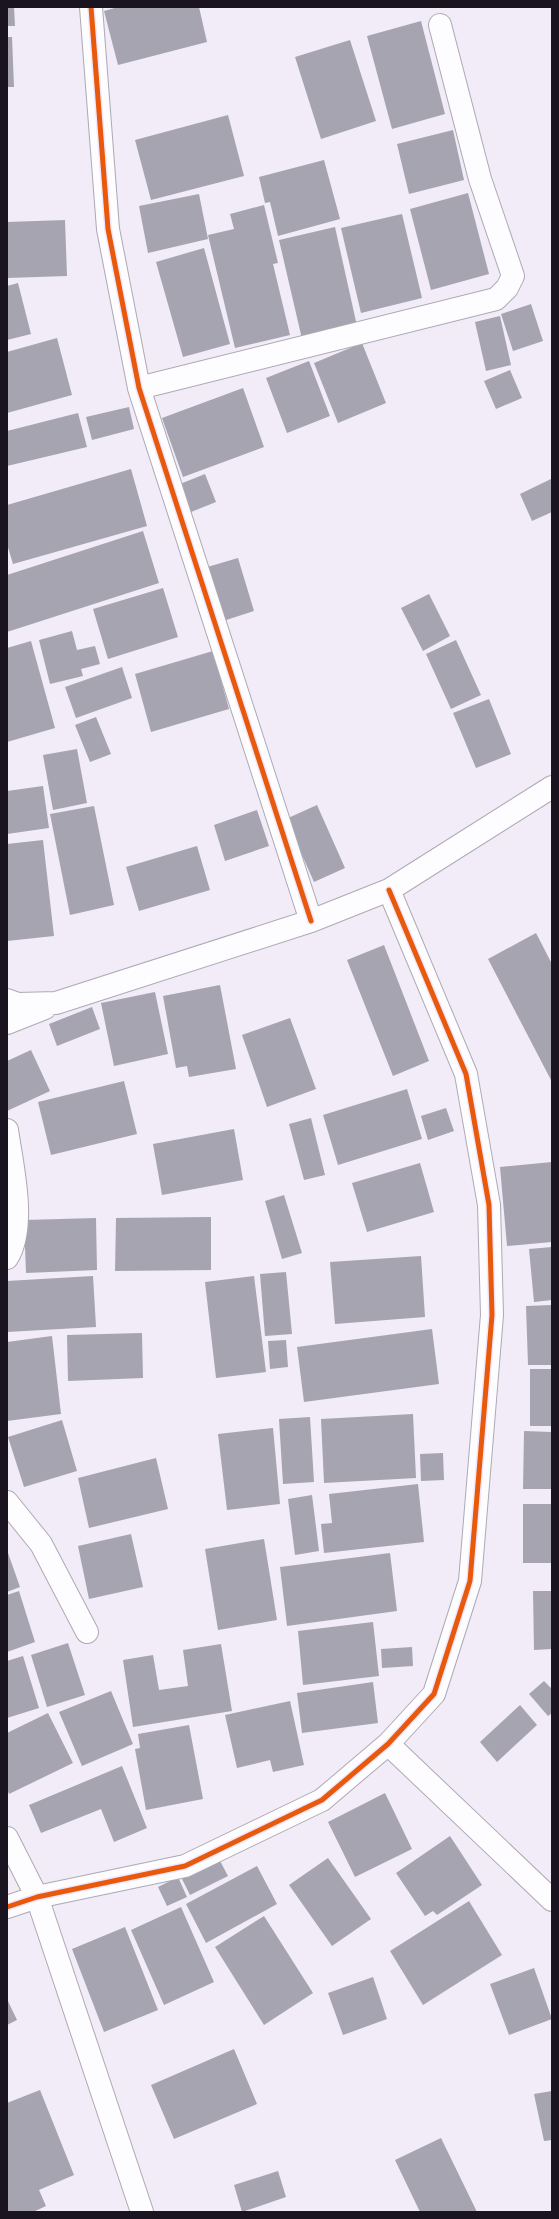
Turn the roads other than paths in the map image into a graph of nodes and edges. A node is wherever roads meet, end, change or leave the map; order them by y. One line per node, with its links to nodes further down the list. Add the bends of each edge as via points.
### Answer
1 (91, 7): 3 (street, via 108,229)
2 (440, 25): 3 (street, via 480,179 513,276 507,288 496,299)
3 (139, 388): 6 (street)
4 (552, 787): 5 (street)
5 (389, 890): 6 (street); 14 (street, via 466,1074 489,1205 492,1315 470,1581 434,1694)
6 (311, 921): 8 (street)
7 (7, 1000): 8 (street, via 18,1004)
8 (56, 1003): 9 (street)
9 (7, 1023)
10 (7, 1130): 11 (street, via 18,1206 12,1250)
11 (7, 1258)
12 (7, 1502): 13 (street, via 40,1544)
13 (87, 1632)
14 (388, 1744): 16 (street, via 322,1800 185,1866); 17 (street)
15 (7, 1838): 16 (street)
16 (37, 1898): 18 (street); 19 (street)
17 (552, 1900)
18 (7, 1907)
19 (142, 2212)

